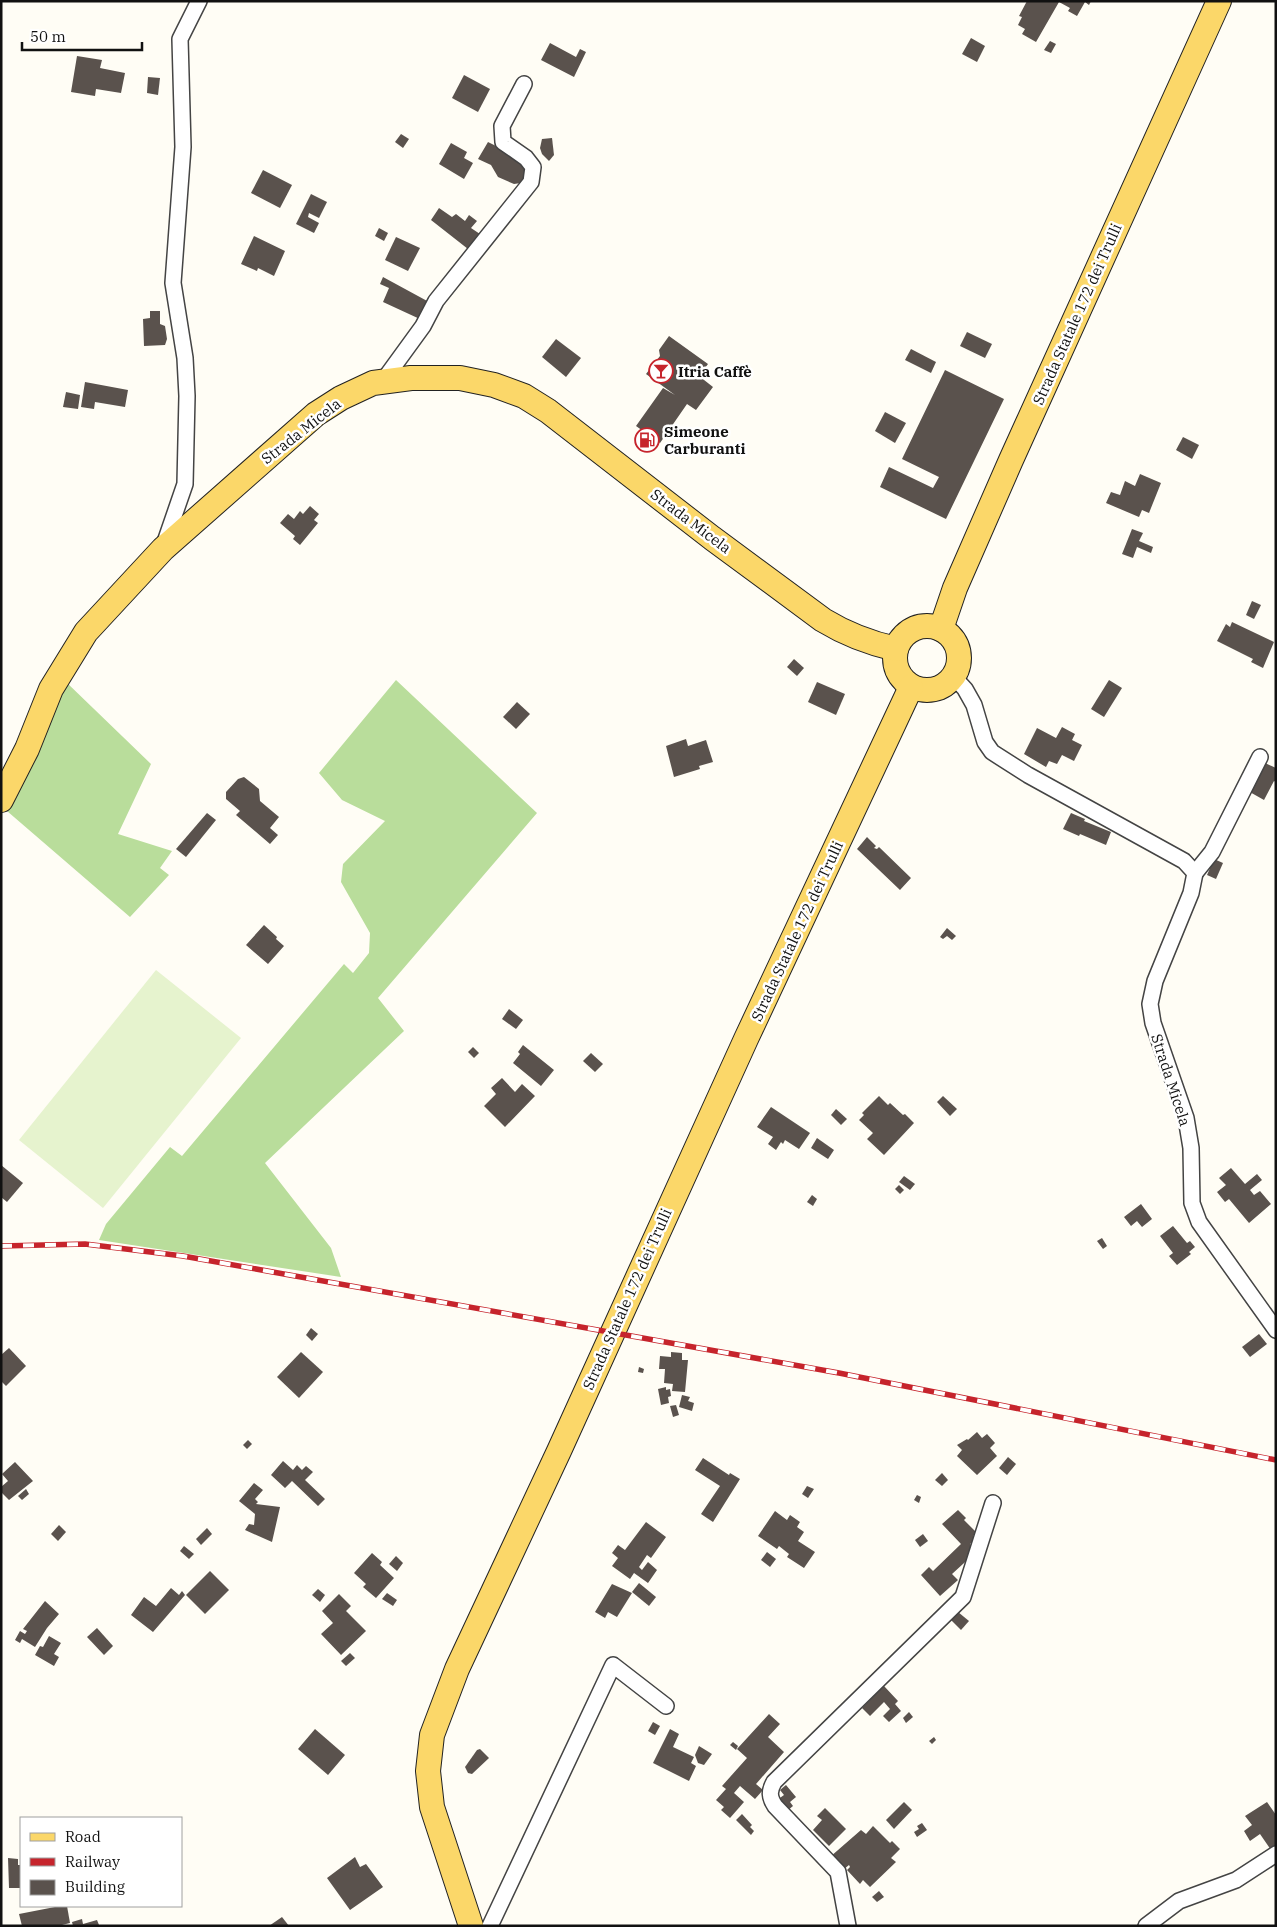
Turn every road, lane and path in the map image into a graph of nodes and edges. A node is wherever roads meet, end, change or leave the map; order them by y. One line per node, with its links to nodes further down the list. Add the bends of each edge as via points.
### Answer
1 (199, 1): 5 (street, via 180,39 183,147 173,283 185,358 185,484)
2 (1216, 2): 6 (main road, Strada Statale 172 dei Trulli, via 1011,460 955,588)
3 (524, 84): 4 (street, via 502,126 503,142 533,167 530,182 436,301 423,326)
4 (383, 382): 5 (main road, Strada Micela, via 373,383 341,398 316,414); 7 (main road, Strada Micela, via 411,378 460,378 524,396 823,620 862,640)
5 (163, 549): 11 (main road, Strada Micela, via 86,632 64,664)
6 (941, 629): 7 (main road, via 914,628 906,633); 8 (main road, via 950,636 958,650 958,666)
7 (896, 649): 9 (main road, via 894,660 897,670)
8 (953, 676): 9 (main road, via 947,683 930,690); 12 (street, via 974,705 984,742 992,752 1184,861)
9 (912, 687): 17 (main road, Strada Statale 172 dei Trulli, via 677,1189 443,1703 432,1735 428,1771 432,1807)
10 (1260, 758): 12 (street, Strada Micela, via 1212,852)
11 (1, 800)
12 (1195, 873): 13 (street, Strada Micela, via 1191,893 1156,981 1150,1004 1152,1023 1186,1118 1191,1148 1192,1203 1200,1222)
13 (1276, 1330)
14 (993, 1503): 19 (street, via 964,1597 774,1782 770,1790 771,1800 838,1872)
15 (666, 1706): 18 (street, via 613,1665)
16 (1276, 1854): 20 (street, via 1236,1880 1179,1902)
17 (471, 1926)
18 (490, 1926)
19 (848, 1926)
20 (1146, 1926)

